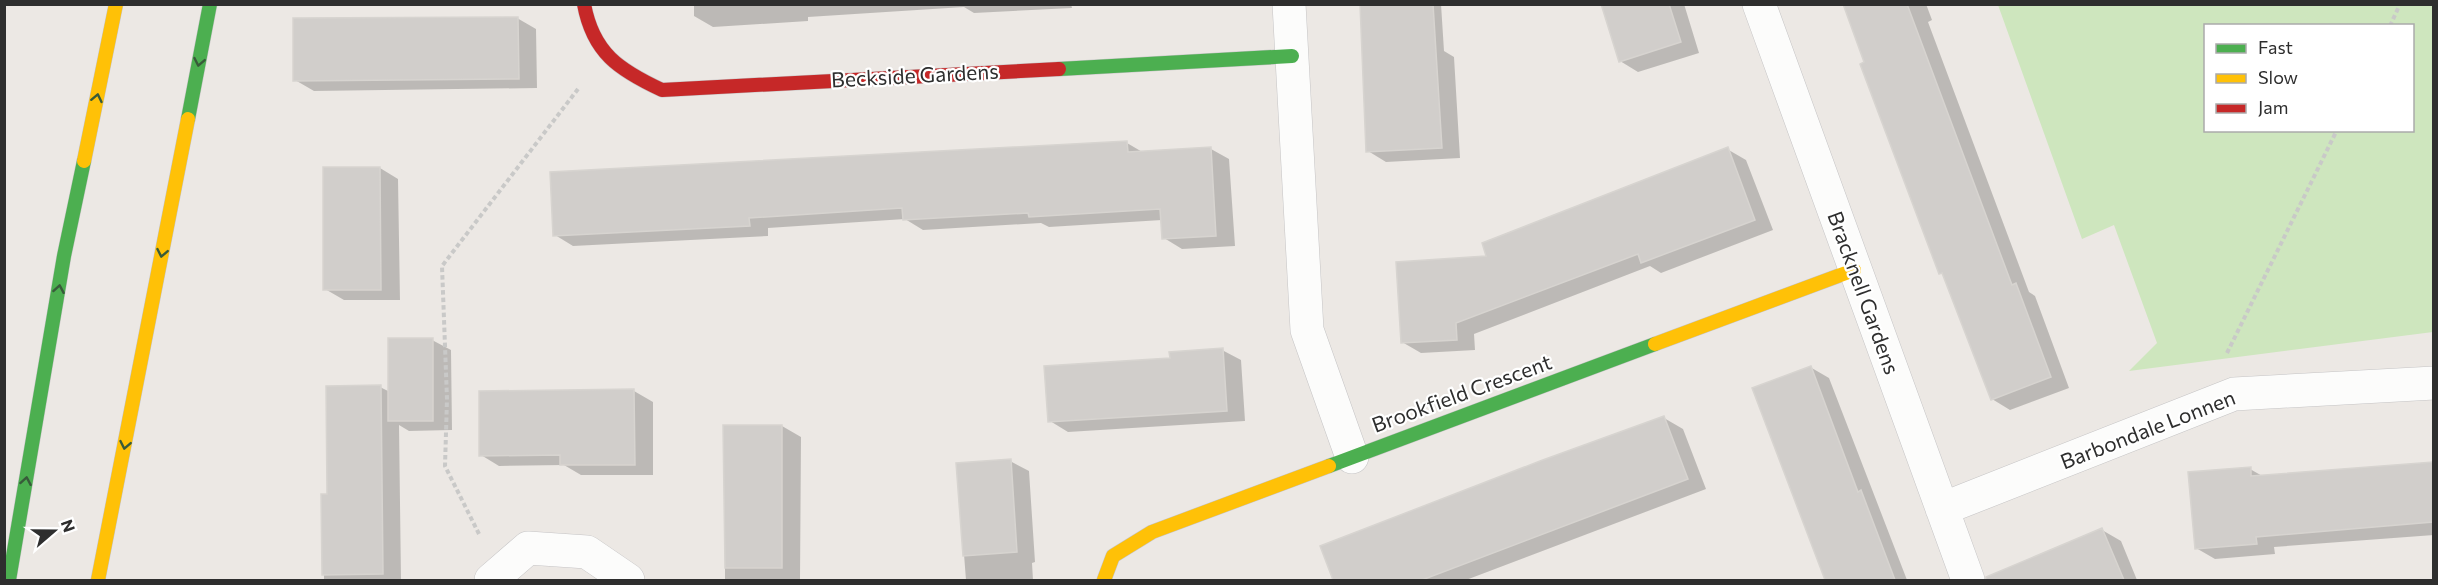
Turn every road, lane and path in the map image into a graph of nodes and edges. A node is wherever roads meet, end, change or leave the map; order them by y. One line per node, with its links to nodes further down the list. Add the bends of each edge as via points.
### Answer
1 (116, 4): 17 (main road, one-way to 1, via 64,256)
2 (210, 4): 18 (main road, one-way to 18)
3 (584, 4): 8 (main road, Beckside Gardens, via 590,33)
4 (1289, 4): 9 (street)
5 (1759, 4): 11 (street, Bracknell Gardens)
6 (2400, 4): 7 (path)
7 (2391, 24)
8 (604, 55): 9 (main road, Beckside Gardens, via 626,74 662,90); 16 (path, via 442,266 447,399 445,466)
9 (1292, 56): 14 (street, via 1307,330)
10 (2336, 132): 13 (path)
11 (1854, 270): 14 (main road, Brookfield Crescent); 15 (street, Bracknell Gardens)
12 (2433, 383): 13 (street, Barbondale Lonnen, via 2235,394)
13 (2199, 408): 15 (street, Barbondale Lonnen)
14 (1352, 457): 20 (main road, Brookfield Crescent, via 1152,532 1113,556)
15 (1942, 509): 21 (street, Bracknell Gardens)
16 (495, 577): 19 (street, via 528,548 587,552)
17 (9, 580)
18 (98, 580)
19 (628, 580)
20 (1104, 580)
21 (1968, 580)

